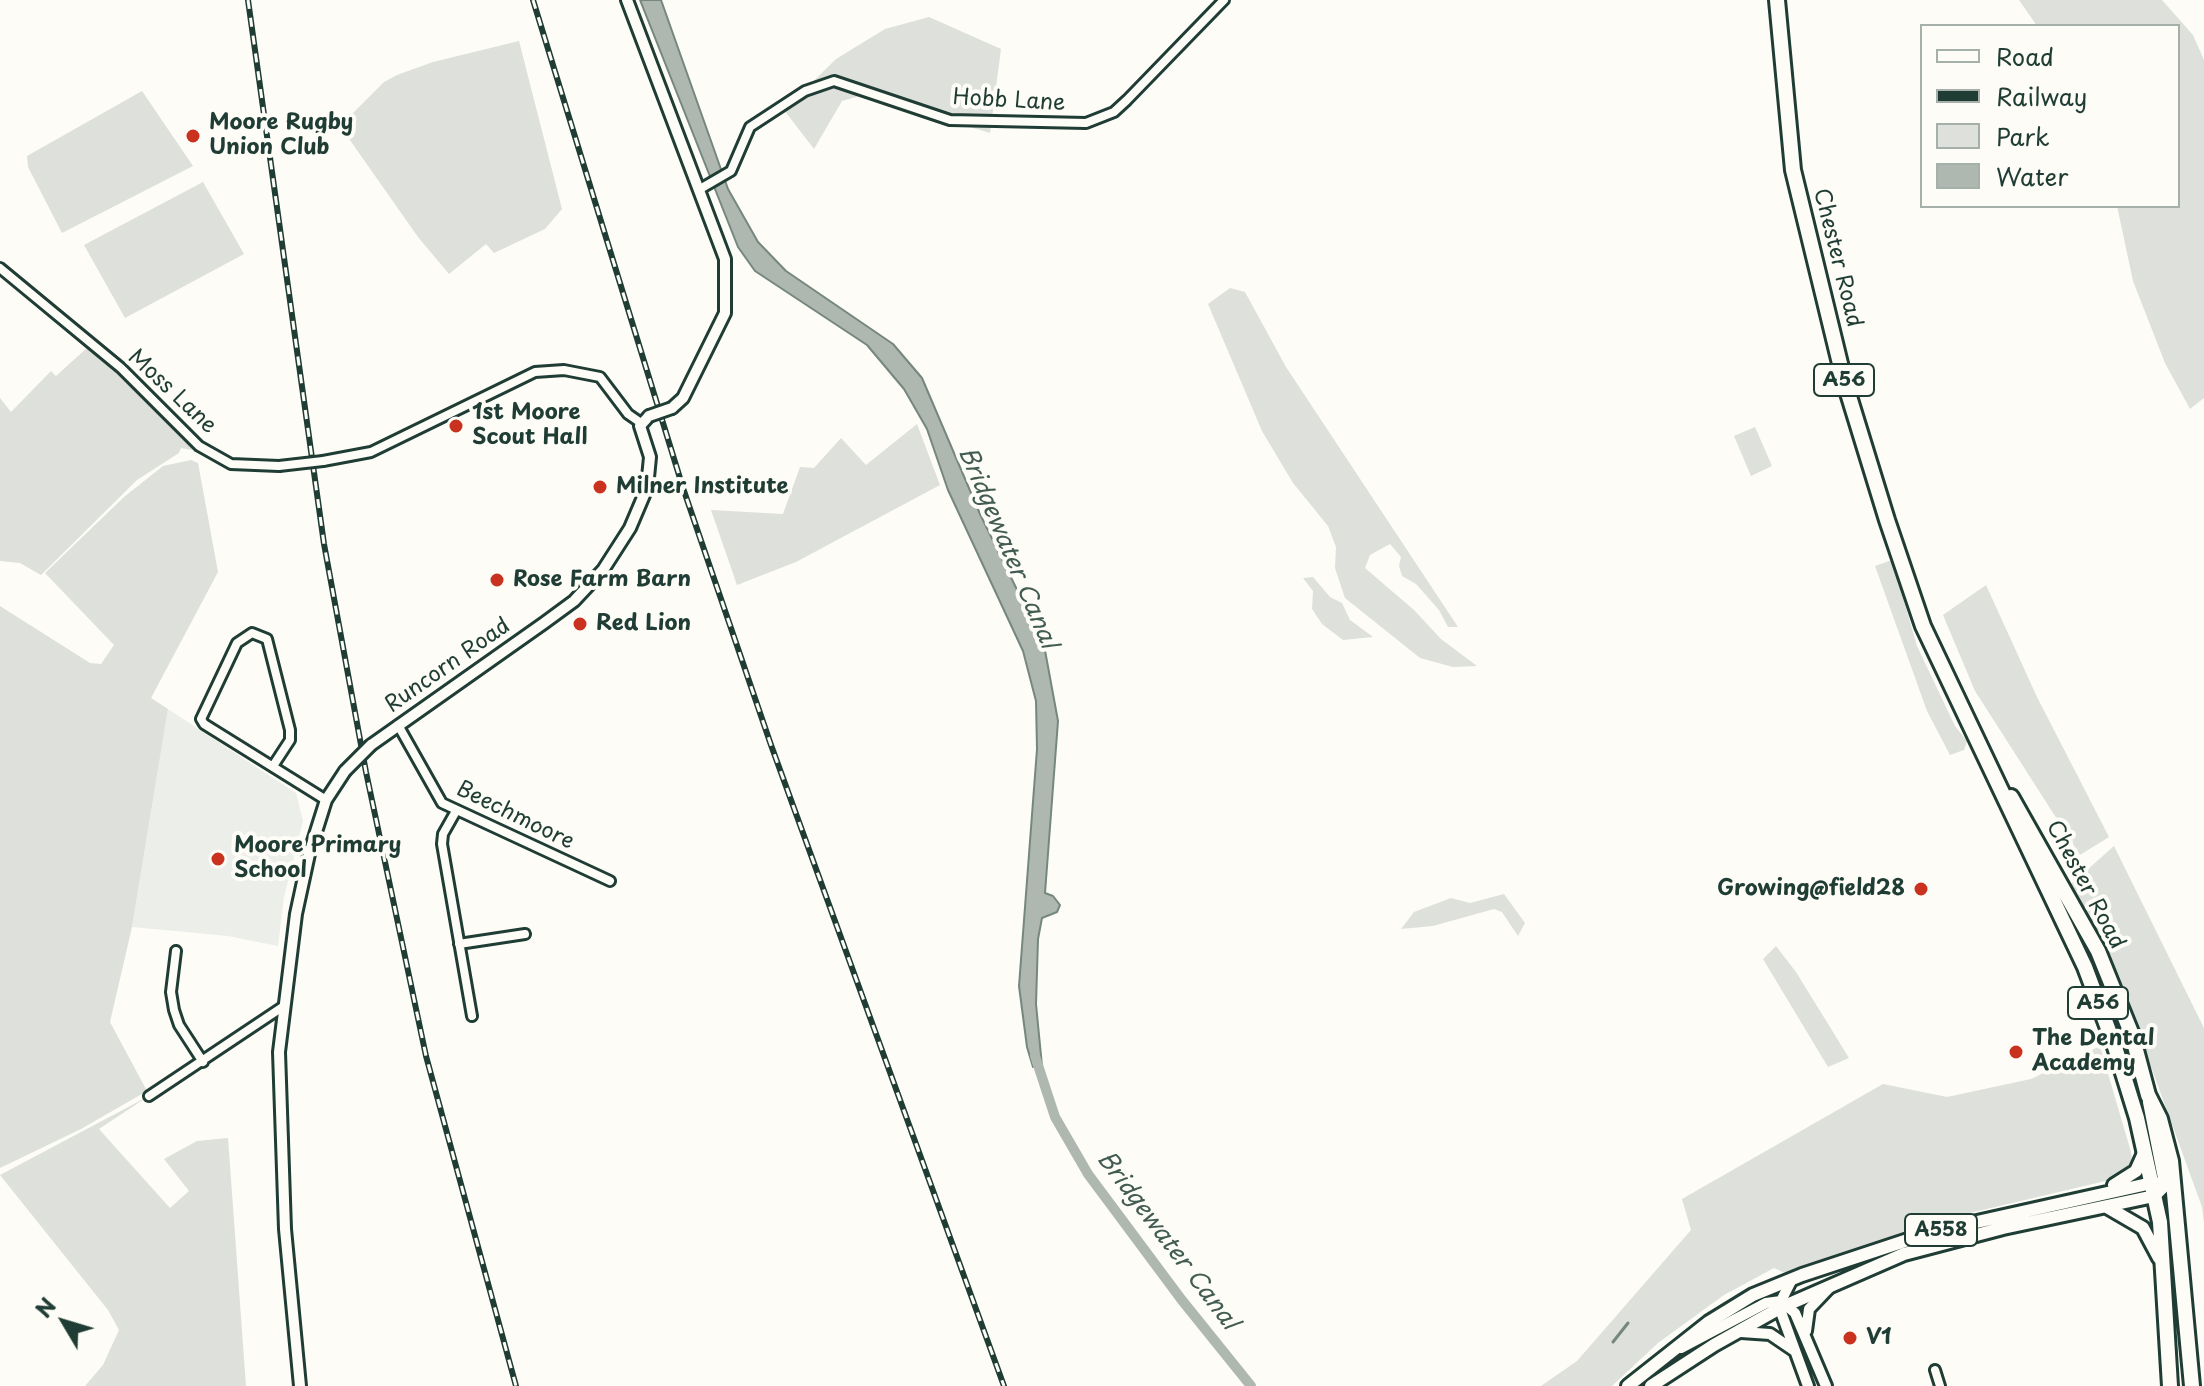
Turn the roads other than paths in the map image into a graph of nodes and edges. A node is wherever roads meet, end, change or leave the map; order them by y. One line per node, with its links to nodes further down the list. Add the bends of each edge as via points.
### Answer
1 (627, 0): 4 (street)
2 (1224, 0): 4 (street, Hobb Lane, via 1114,112 1086,123 950,120 834,81 805,91 750,127 736,164)
3 (1777, 0): 8 (highway, Chester Road / A56, via 1791,160 1844,380 1923,626)
4 (703, 187): 6 (street, bridge, via 725,259 725,313 683,398)
5 (0, 268): 6 (street, Moss Lane, bridge, via 121,368 199,446 231,464 279,466 371,452 535,372 564,370 600,377 628,414)
6 (645, 419): 7 (street, Runcorn Road, via 647,488 603,570 574,601)
7 (398, 725): 10 (street, Runcorn Road, bridge, via 345,771); 11 (street, Beechmoore, via 433,790)
8 (1977, 743): 19 (highway, Chester Road / A56, via 2098,951 2132,1035); 21 (highway, Chester Road / A56, via 2085,967)
9 (273, 766): 9 (street, via 201,719 237,643 252,633 267,639 290,730 290,740); 10 (street)
10 (326, 800): 16 (street, Runcorn Road, via 296,914)
11 (456, 811): 12 (street, Beechmoore); 14 (street, via 442,844)
12 (610, 881)
13 (525, 934): 14 (street)
14 (459, 944): 17 (street)
15 (176, 951): 18 (street, via 174,1010)
16 (284, 1006): 18 (street); 35 (street, Runcorn Road, via 279,1100)
17 (472, 1016)
18 (203, 1062): 20 (street)
19 (2148, 1095): 22 (main road, A56, via 2164,1178); 25 (highway, Chester Road / A56, via 2171,1161)
20 (149, 1096)
21 (2145, 1151): 22 (highway, Chester Road / A56); 23 (main road, A558, via 2132,1175)
22 (2156, 1189): 23 (main road, A558); 24 (main road, A558); 25 (main road, A56); 26 (highway, Chester Road / A56)
23 (2094, 1196): 27 (main road, A558, via 1913,1237)
24 (2107, 1207): 26 (main road, via 2148,1234); 28 (main road, A558, via 1936,1244)
25 (2176, 1209): 42 (highway, Chester Road / A56)
26 (2164, 1273): 41 (highway, Chester Road / A56)
27 (1792, 1279): 29 (street); 33 (main road, A558, via 1731,1308)
28 (1834, 1284): 29 (main road, A558); 31 (street, via 1809,1309)
29 (1783, 1305): 30 (main road, A558); 31 (street); 32 (street); 33 (street, via 1766,1303)
30 (1736, 1333): 32 (street, via 1770,1334); 37 (main road, A558)
31 (1807, 1338): 39 (street)
32 (1796, 1353): 38 (street)
33 (1658, 1360): 36 (main road, A558)
34 (1935, 1370): 40 (street)
35 (300, 1386)
36 (1628, 1386)
37 (1651, 1386)
38 (1808, 1386)
39 (1826, 1386)
40 (1940, 1386)
41 (2170, 1386)
42 (2192, 1386)

